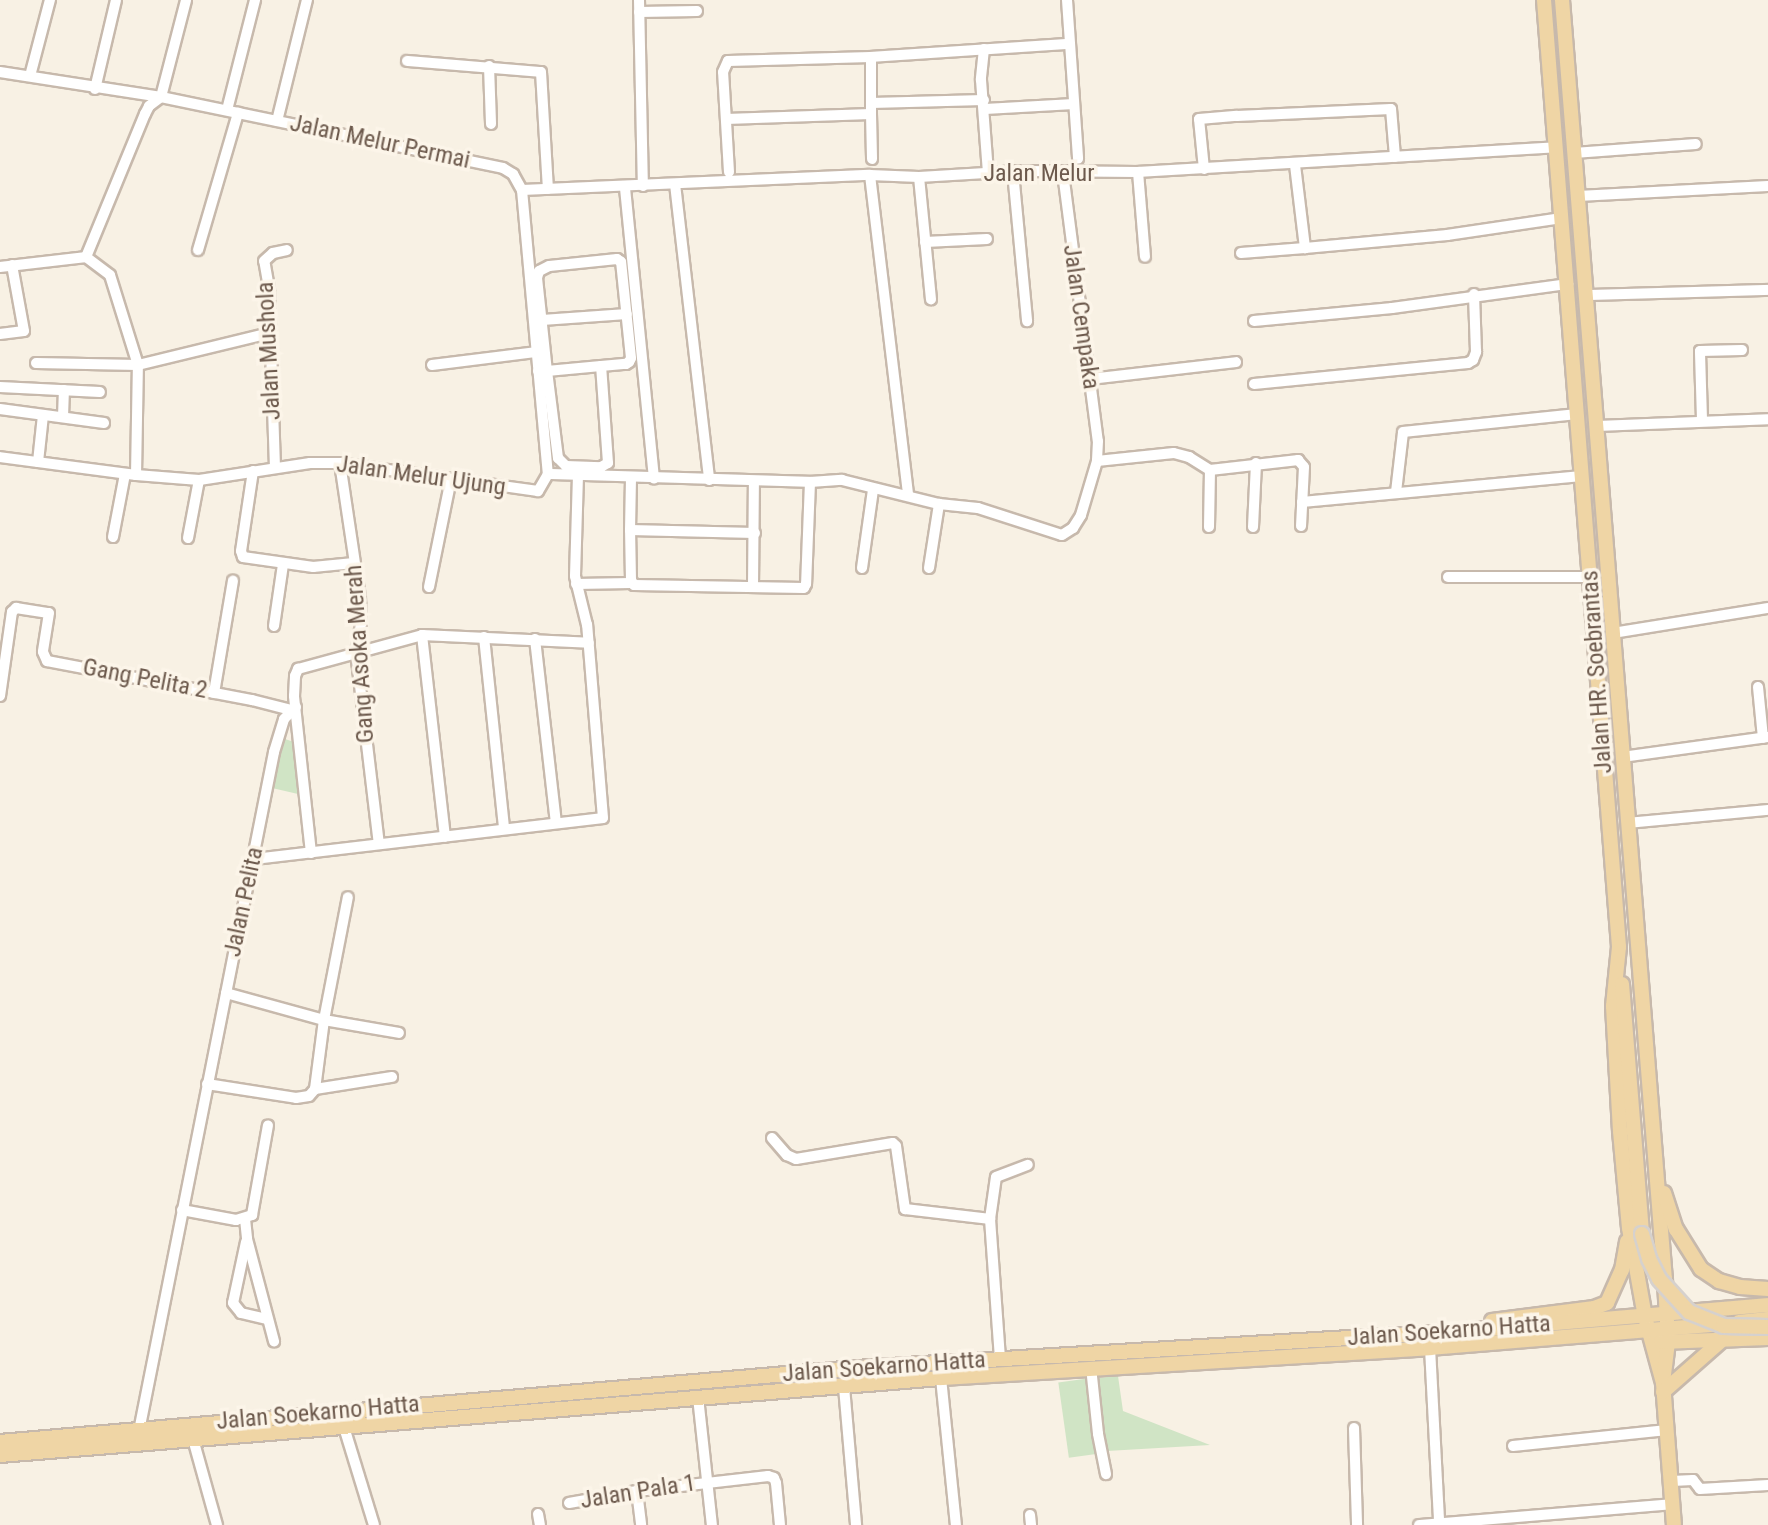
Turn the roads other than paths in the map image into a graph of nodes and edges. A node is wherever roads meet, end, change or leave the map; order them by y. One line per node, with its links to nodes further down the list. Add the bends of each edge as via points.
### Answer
1 (50, 0): 18 (street)
2 (116, 0): 19 (street)
3 (186, 0): 20 (street)
4 (255, 0): 24 (street)
5 (307, 0): 26 (street)
6 (639, 0): 11 (street)
7 (1067, 0): 12 (street)
8 (1544, 0): 29 (main road, Jalan HR. Soebrantas)
9 (1562, 0): 30 (main road, Jalan HR. Soebrantas)
10 (697, 11): 11 (street)
11 (639, 12): 44 (street)
12 (1069, 44): 13 (street); 22 (street)
13 (984, 49): 14 (street); 21 (street)
14 (871, 57): 23 (street); 25 (street, via 728,61 723,66)
15 (407, 61): 16 (street)
16 (489, 66): 27 (street); 48 (street, via 537,70 543,75)
17 (0, 72): 18 (street)
18 (30, 76): 19 (street, Jalan Melur Permai)
19 (95, 89): 20 (street, Jalan Melur Permai)
20 (161, 97): 24 (street, Jalan Melur Permai); 57 (street, via 145,114)
21 (984, 104): 22 (street); 23 (street); 39 (street)
22 (1074, 104): 33 (street)
23 (871, 108): 25 (street); 32 (street)
24 (233, 112): 26 (street, Jalan Melur Permai); 54 (street)
25 (726, 119): 36 (street)
26 (276, 121): 47 (street, Jalan Melur Permai, via 503,168 513,174)
27 (491, 124)
28 (1696, 144): 30 (street)
29 (1555, 147): 31 (street, Jalan Melur); 50 (main road, Jalan HR. Soebrantas)
30 (1574, 153): 49 (main road, Jalan HR. Soebrantas)
31 (1395, 157): 34 (street, Jalan Melur); 35 (street, via 1391,109 1237,116 1199,119)
32 (872, 159)
33 (1079, 159)
34 (1295, 164): 35 (street, Jalan Melur); 53 (street)
35 (1204, 169): 38 (street, Jalan Melur)
36 (729, 172)
37 (1013, 172): 39 (street, Jalan Melur); 40 (street, Jalan Melur); 68 (street)
38 (1138, 172): 40 (street, Jalan Melur); 58 (street)
39 (988, 173): 42 (street, Jalan Melur)
40 (1063, 173): 80 (street, Jalan Cempaka)
41 (870, 175): 42 (street, Jalan Melur); 43 (street, Jalan Melur); 116 (street)
42 (919, 177): 52 (street)
43 (675, 184): 44 (street, Jalan Melur); 111 (street)
44 (643, 186): 46 (street, Jalan Melur)
45 (1768, 186): 49 (street)
46 (625, 188): 48 (street, Jalan Melur); 109 (street)
47 (522, 190): 48 (street, Jalan Melur); 73 (street)
48 (548, 190)
49 (1578, 196): 64 (main road, Jalan HR. Soebrantas)
50 (1562, 218): 53 (street, via 1447,235); 61 (main road, Jalan HR. Soebrantas)
51 (987, 239): 52 (street)
52 (925, 242): 65 (street)
53 (1305, 248): 56 (street)
54 (198, 250)
55 (287, 250): 70 (street, Jalan Mushola, via 264,261)
56 (1241, 253)
57 (86, 257): 59 (street); 76 (street, via 110,275)
58 (1145, 257)
59 (12, 265): 60 (street); 71 (street, via 24,331)
60 (0, 267)
61 (1568, 284): 63 (street); 88 (main road, Jalan HR. Soebrantas)
62 (1768, 290): 64 (street)
63 (1474, 294): 69 (street); 81 (street, via 1476,352 1468,363)
64 (1586, 295): 94 (main road, Jalan HR. Soebrantas)
65 (931, 299)
66 (627, 314): 67 (street); 67 (street, via 617,259 539,271); 78 (street, via 631,358 626,364)
67 (542, 320): 79 (street)
68 (1027, 321)
69 (1254, 321)
70 (269, 333): 76 (street); 100 (street, Jalan Mushola)
71 (0, 334)
72 (1742, 350): 92 (street, via 1703,350 1699,354)
73 (537, 352): 77 (street); 79 (street)
74 (1237, 362): 80 (street)
75 (36, 363): 76 (street)
76 (138, 365): 105 (street)
77 (432, 365)
78 (601, 366): 79 (street); 79 (street, via 608,463 603,467 566,466 560,461)
79 (543, 371): 103 (street)
80 (1090, 379): 96 (street, Jalan Cempaka)
81 (1254, 384)
82 (0, 387): 83 (street)
83 (19, 388): 84 (street); 87 (street)
84 (64, 390): 85 (street); 90 (street)
85 (100, 392)
86 (0, 409): 87 (street)
87 (17, 411): 89 (street)
88 (1577, 414): 106 (main road, Jalan HR. Soebrantas); 115 (street, via 1403,432)
89 (43, 415): 90 (street); 97 (street)
90 (63, 417): 93 (street)
91 (1768, 419): 92 (street)
92 (1702, 420): 94 (street)
93 (104, 423)
94 (1597, 426): 132 (main road, Jalan HR. Soebrantas)
95 (0, 457): 97 (street, Jalan Melur Ujung)
96 (1097, 461): 101 (street, via 1181,454); 118 (street, Jalan Cempaka, via 1081,515 1068,533 1058,535 978,508)
97 (38, 462): 105 (street, Jalan Melur Ujung)
98 (340, 463): 100 (street, Jalan Melur Ujung); 108 (street, Jalan Melur Ujung); 126 (street, Gang Asoka Merah)
99 (1256, 463): 101 (street); 117 (street, via 1301,462); 121 (street)
100 (275, 468): 102 (street, Jalan Melur Ujung)
101 (1210, 470): 120 (street)
102 (253, 471): 110 (street, Jalan Melur Ujung); 127 (street, via 242,554)
103 (548, 474): 104 (street); 108 (street, Jalan Melur Ujung, via 538,491)
104 (578, 474): 107 (street); 135 (street)
105 (131, 475): 110 (street, Jalan Melur Ujung); 124 (street)
106 (1582, 476): 115 (street); 131 (main road, Jalan HR. Soebrantas)
107 (631, 478): 109 (street); 122 (street)
108 (451, 479): 136 (street)
109 (654, 479): 111 (street)
110 (199, 480): 125 (street)
111 (709, 480): 112 (street)
112 (754, 482): 113 (street); 123 (street)
113 (810, 482): 114 (street, via 831,479); 137 (street, via 806,584 797,589)
114 (873, 490): 116 (street); 128 (street)
115 (1396, 492): 117 (street)
116 (908, 496): 118 (street)
117 (1302, 502): 119 (street)
118 (939, 504): 129 (street)
119 (1301, 526)
120 (1209, 527)
121 (1253, 527)
122 (630, 530): 123 (street); 134 (street)
123 (755, 533): 137 (street)
124 (113, 537)
125 (188, 538)
126 (354, 563): 127 (street); 145 (street, Gang Asoka Merah, via 362,612)
127 (283, 564): 139 (street)
128 (862, 568)
129 (929, 568)
130 (1448, 577): 131 (street)
131 (1590, 578): 132 (main road); 174 (main road, Jalan HR. Soebrantas, via 1619,947)
132 (1608, 579): 140 (main road, Jalan HR. Soebrantas)
133 (233, 581): 147 (street)
134 (631, 583): 135 (street); 137 (street)
135 (576, 584): 144 (street)
136 (429, 587)
137 (753, 587)
138 (1768, 608): 140 (street)
139 (274, 626)
140 (1613, 633): 151 (main road, Jalan HR. Soebrantas)
141 (422, 635): 142 (street, Jalan Pelita); 145 (street, Jalan Pelita); 156 (street)
142 (484, 637): 143 (street, Jalan Pelita); 155 (street)
143 (535, 639): 144 (street, Jalan Pelita); 153 (street)
144 (589, 643): 153 (street, via 604,816)
145 (356, 652): 149 (street, Jalan Pelita, via 298,669); 157 (street, Gang Asoka Merah)
146 (1758, 687): 150 (street)
147 (214, 693): 148 (street, Gang Pelita 2, via 47,661 43,652 49,613 16,608); 149 (street, Gang Pelita 2)
148 (0, 695)
149 (293, 709): 158 (street); 159 (street, Jalan Pelita, via 274,752)
150 (1765, 738): 151 (street)
151 (1622, 757): 154 (main road, Jalan HR. Soebrantas)
152 (1768, 810): 154 (street)
153 (556, 823): 155 (street)
154 (1627, 824): 170 (main road, Jalan HR. Soebrantas)
155 (504, 828): 156 (street)
156 (445, 837): 157 (street)
157 (379, 844): 158 (street)
158 (311, 853): 159 (street)
159 (255, 859): 161 (street, Jalan Pelita)
160 (348, 897): 162 (street)
161 (226, 993): 162 (street); 165 (street, Jalan Pelita)
162 (324, 1020): 163 (street); 166 (street)
163 (399, 1033)
164 (392, 1077): 166 (street)
165 (207, 1084): 166 (street, via 288,1098 305,1098); 171 (street, Jalan Pelita)
166 (315, 1089)
167 (268, 1125): 172 (street, via 256,1207)
168 (772, 1138): 173 (street, via 796,1159 893,1143 905,1209)
169 (1028, 1165): 173 (street, via 996,1177)
170 (1656, 1168): 176 (main road, via 1676,1230 1701,1269 1719,1281); 182 (main road, Jalan HR. Soebrantas)
171 (183, 1210): 172 (street); 201 (street, Jalan Pelita)
172 (245, 1219): 175 (street)
173 (990, 1219): 190 (street)
174 (1635, 1231): 178 (main road); 181 (main road, bridge, via 1659,1279 1689,1312 1723,1326); 183 (main road, via 1607,1303 1515,1316)
175 (247, 1239): 179 (street); 179 (street, via 233,1303 241,1312)
176 (1768, 1289)
177 (1768, 1305): 182 (main road, Jalan Soekarno Hatta)
178 (1645, 1317): 182 (main road, Jalan Soekarno Hatta); 183 (main road, Jalan Soekarno Hatta); 184 (main road)
179 (267, 1319): 186 (street)
180 (1768, 1319): 182 (main road, Jalan Soekarno Hatta)
181 (1768, 1327)
182 (1668, 1329): 184 (main road, Jalan Soekarno Hatta); 187 (main road); 194 (main road, Jalan HR. Soebrantas)
183 (1464, 1331): 189 (main road, Jalan Soekarno Hatta)
184 (1650, 1338): 188 (main road, Jalan Soekarno Hatta); 194 (main road)
185 (1768, 1338): 187 (main road)
186 (274, 1341)
187 (1720, 1342): 194 (main road)
188 (1430, 1349): 189 (main road, Jalan Soekarno Hatta); 213 (street)
189 (1156, 1356): 190 (main road, Jalan Soekarno Hatta); 191 (main road, Jalan Soekarno Hatta)
190 (1000, 1359): 196 (main road, Jalan Soekarno Hatta)
191 (1091, 1367): 192 (main road, Jalan Soekarno Hatta); 206 (street)
192 (941, 1378): 193 (main road, Jalan Soekarno Hatta); 220 (street)
193 (844, 1387): 195 (main road, Jalan Soekarno Hatta); 219 (street)
194 (1663, 1387): 200 (main road)
195 (698, 1397): 197 (main road, Jalan Soekarno Hatta); 208 (street)
196 (412, 1405): 197 (main road); 201 (main road, Jalan Soekarno Hatta)
197 (414, 1421): 198 (main road, Jalan Soekarno Hatta)
198 (344, 1427): 202 (main road, Jalan Soekarno Hatta); 215 (street)
199 (1354, 1428): 221 (street)
200 (1667, 1430): 204 (street); 207 (main road)
201 (139, 1431): 203 (main road, Jalan Soekarno Hatta)
202 (193, 1438): 205 (main road, Jalan Soekarno Hatta); 214 (street)
203 (0, 1442)
204 (1513, 1446)
205 (0, 1455)
206 (1106, 1474)
207 (1671, 1481): 209 (street, via 1693,1480 1700,1489); 212 (main road)
208 (708, 1482): 210 (street, Jalan Pala 1); 217 (street); 218 (street, Jalan Pala 1, via 772,1476)
209 (1768, 1485)
210 (637, 1491): 211 (street, Jalan Pala 1); 216 (street)
211 (569, 1503)
212 (1672, 1504): 213 (street); 223 (main road)
213 (1439, 1522): 222 (street)
214 (216, 1525)
215 (374, 1525)
216 (641, 1525)
217 (712, 1525)
218 (780, 1525)
219 (856, 1525)
220 (956, 1525)
221 (1357, 1525)
222 (1419, 1525)
223 (1674, 1525)

